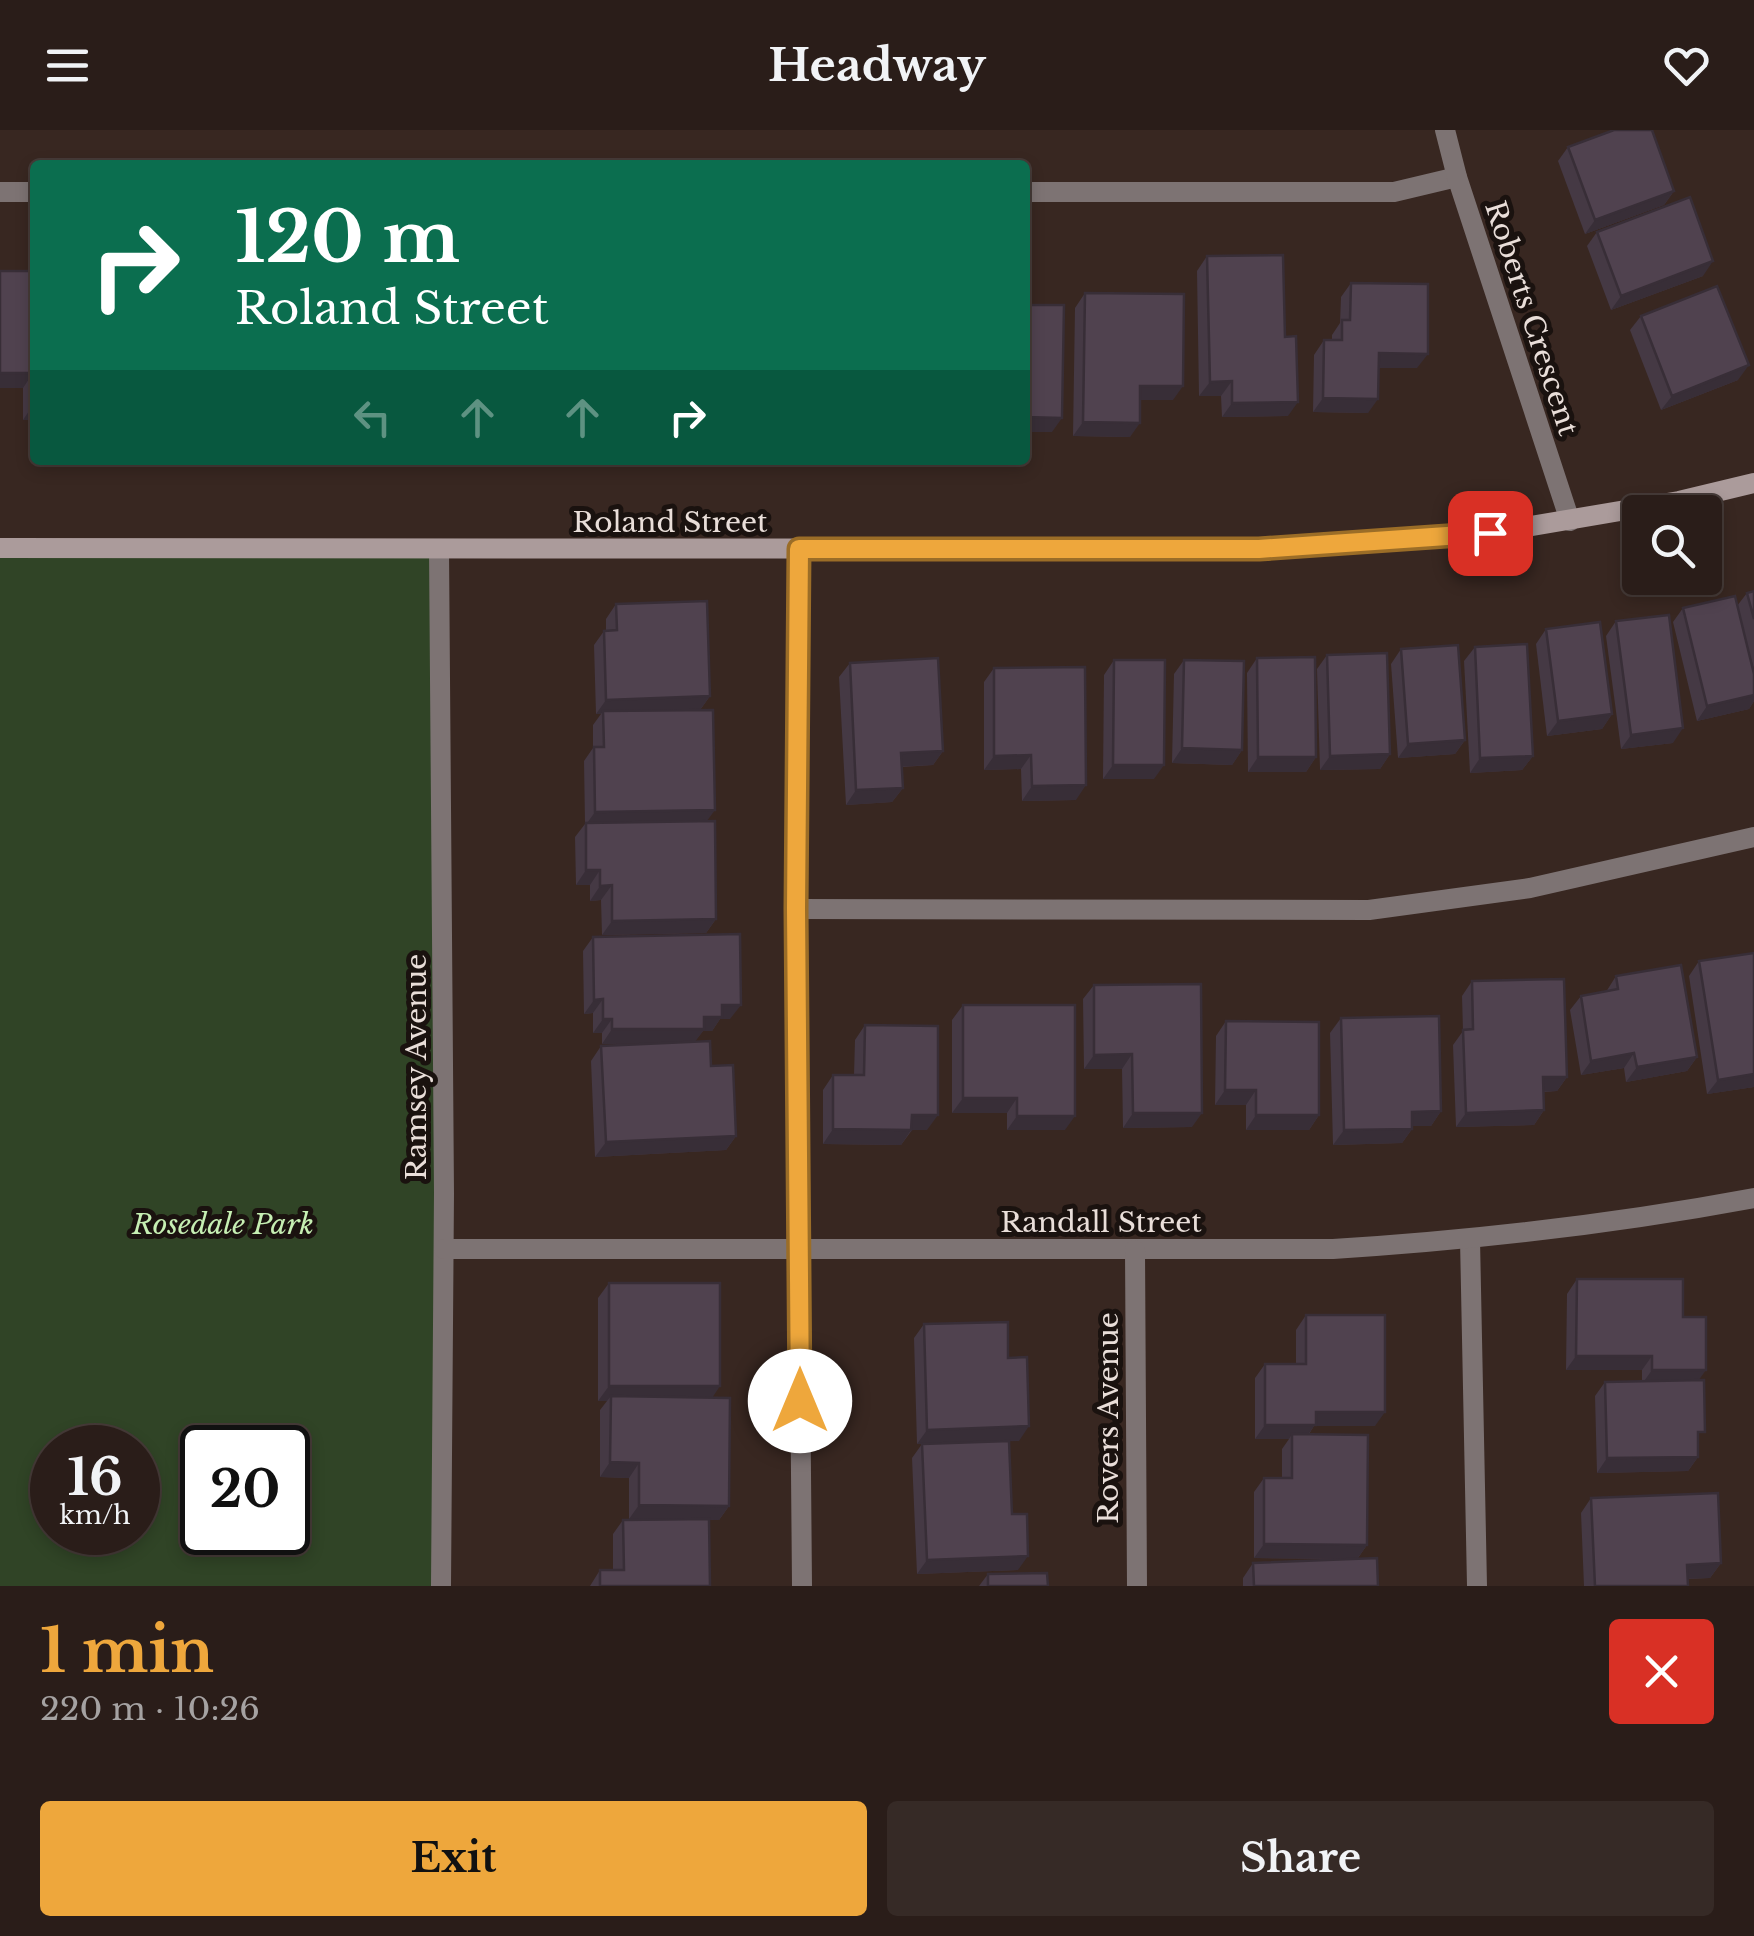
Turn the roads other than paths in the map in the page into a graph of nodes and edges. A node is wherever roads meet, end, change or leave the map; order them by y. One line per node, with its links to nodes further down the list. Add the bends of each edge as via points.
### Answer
1 (1444, 130): 2 (street, Roberts Crescent)
2 (1456, 177): 5 (street, via 1394,192); 7 (street, Roberts Crescent)
3 (0, 192): 4 (street)
4 (30, 192)
5 (1030, 192)
6 (1754, 484): 7 (street, Roland Street)
7 (1570, 521): 10 (street, Roland Street, via 1259,549)
8 (0, 548): 9 (street, Roland Street)
9 (439, 548): 10 (street, Roland Street); 16 (street, Ramsey Avenue)
10 (799, 549): 12 (street)
11 (1754, 837): 12 (street, via 1530,888 1369,910)
12 (796, 909): 15 (street)
13 (1754, 1198): 14 (street, Randall Street)
14 (1470, 1239): 17 (street, Randall Street, via 1333,1249); 21 (street)
15 (799, 1248): 16 (street, Randall Street); 17 (street, Randall Street); 19 (street)
16 (444, 1249): 18 (street, Ramsey Avenue)
17 (1135, 1250): 20 (street, Rovers Avenue)
18 (441, 1586)
19 (802, 1586)
20 (1137, 1586)
21 (1477, 1586)

